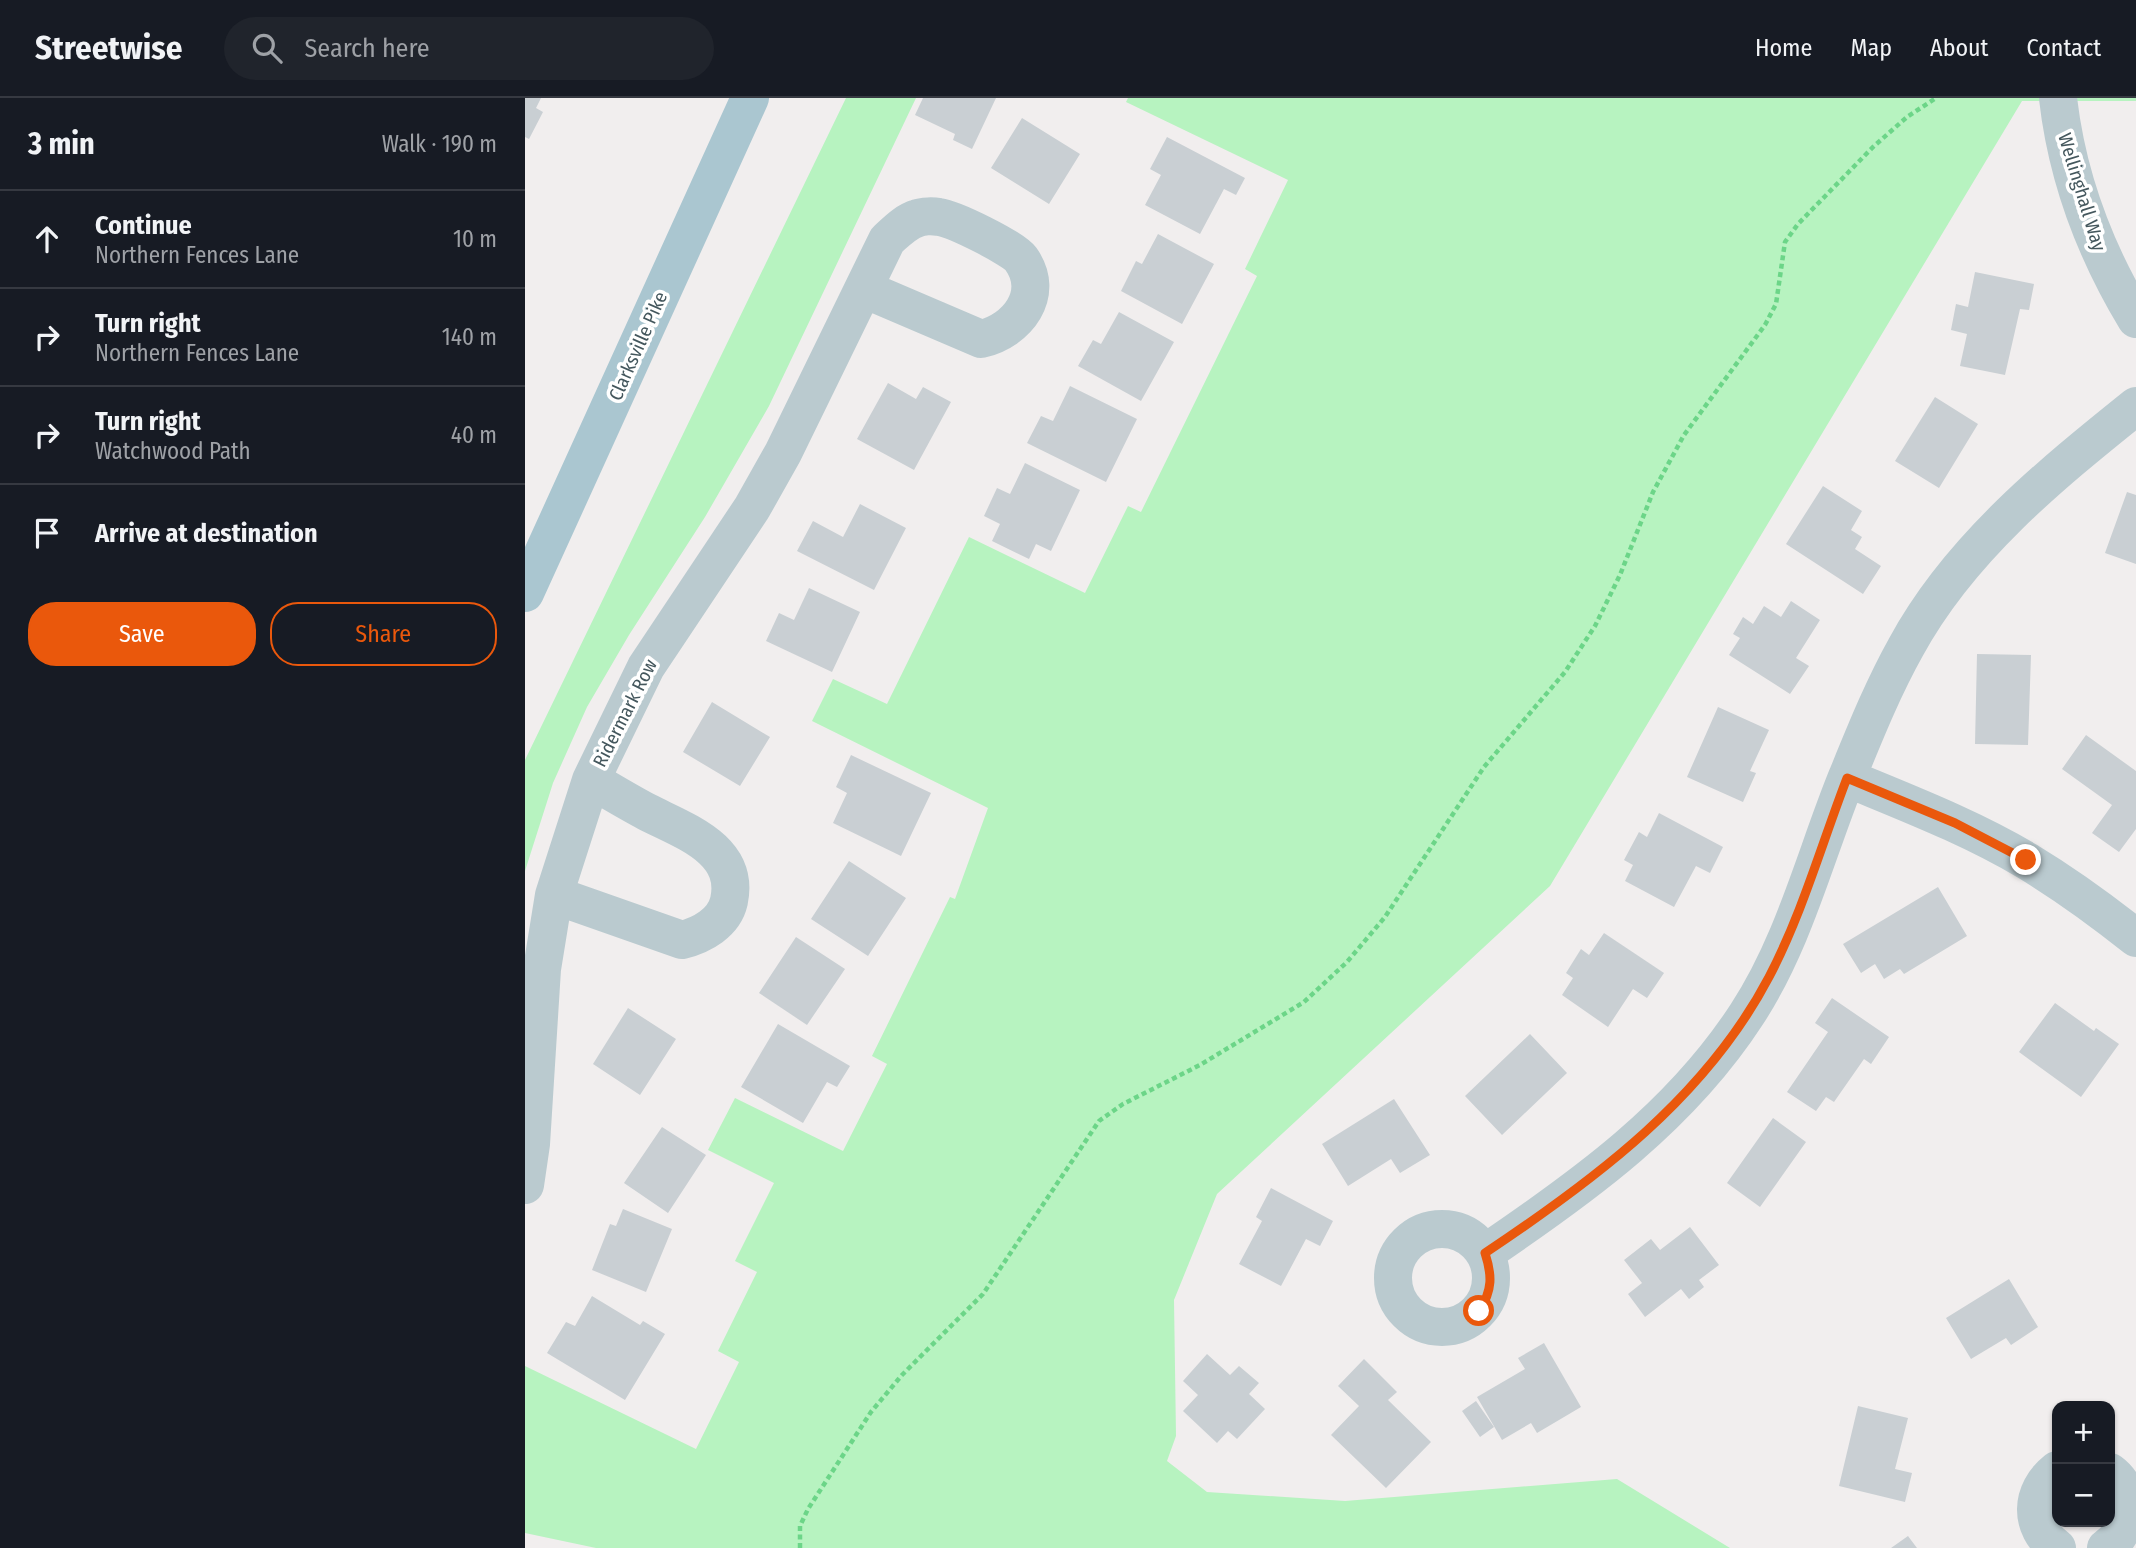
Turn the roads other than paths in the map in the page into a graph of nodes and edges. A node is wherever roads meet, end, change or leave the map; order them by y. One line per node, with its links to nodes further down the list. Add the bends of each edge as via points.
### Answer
1 (750, 98): 6 (main road, Clarksville Pike)
2 (2058, 98): 4 (street, Wellinghall Way, via 2074,180 2090,229)
3 (864, 289): 8 (street, Ridermark Row, via 783,453 752,508 646,667)
4 (2136, 319)
5 (2136, 407): 7 (street, via 2046,481 1977,548 1907,645)
6 (525, 593)
7 (1847, 778): 10 (street, via 1955,823 2026,860); 12 (street, via 1770,976 1721,1051 1663,1116 1608,1165)
8 (591, 780): 9 (street, Ridermark Row); 9 (street, via 707,842 725,864 732,883 729,905 714,926 682,940)
9 (554, 895): 11 (street, Ridermark Row, via 542,969)
10 (2136, 938)
11 (525, 1185)
12 (1485, 1253)
13 (2052, 1474): 15 (street, via 2037,1494 2035,1511 2038,1527)
14 (2123, 1482): 16 (street, via 2129,1508 2125,1526)
15 (2057, 1548)
16 (2106, 1548)

